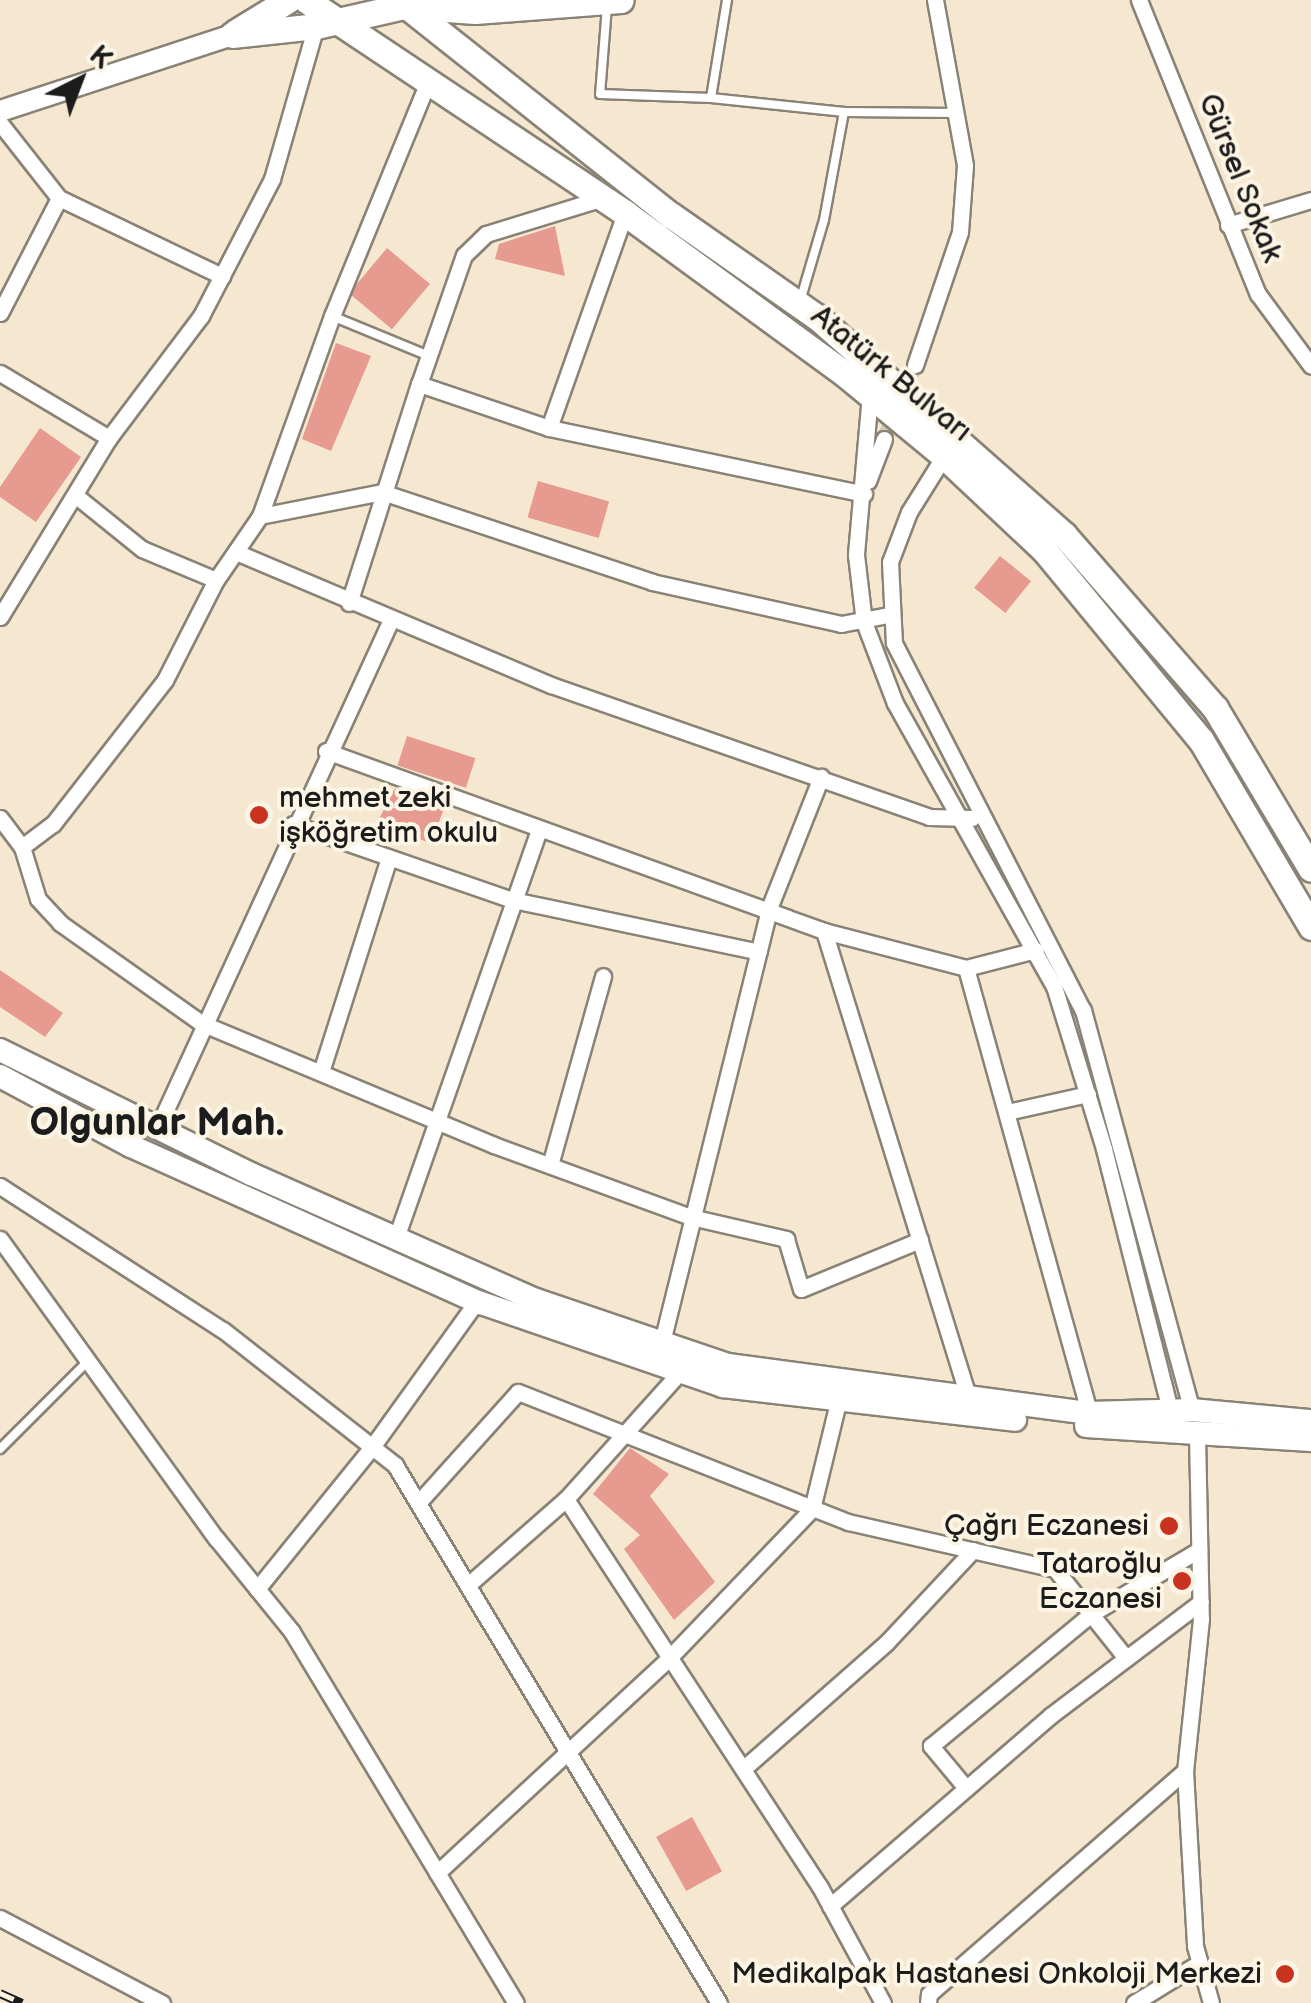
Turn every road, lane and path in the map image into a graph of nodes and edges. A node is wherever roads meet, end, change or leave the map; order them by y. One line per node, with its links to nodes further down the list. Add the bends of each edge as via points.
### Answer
1 (288, 0): 10 (main road)
2 (621, 0): 6 (main road)
3 (726, 0): 12 (lane)
4 (935, 0): 15 (street)
5 (1139, 0): 20 (street, Gürsel Sokak)
6 (608, 1): 7 (main road, via 475,11); 12 (lane, via 600,94)
7 (402, 3): 9 (main road); 22 (main road, Atatürk Bulvarı, via 672,216)
8 (313, 9): 9 (main road, Atatürk Bulvarı); 10 (main road); 21 (street, via 272,179)
9 (346, 22): 11 (main road, Atatürk Bulvarı)
10 (232, 35): 13 (street)
11 (430, 79): 19 (main road, Atatürk Bulvarı); 24 (street)
12 (711, 98): 14 (lane)
13 (0, 112)
14 (844, 112): 15 (lane); 22 (lane, via 824,220)
15 (957, 113): 26 (street, via 965,165 960,232)
16 (0, 123): 17 (street)
17 (59, 198): 21 (street); 23 (street)
18 (1311, 200): 20 (street)
19 (614, 205): 25 (street, via 486,234 464,254); 30 (main road, Atatürk Bulvarı); 31 (street)
20 (1228, 225): 27 (street, Gürsel Sokak, via 1258,294)
21 (222, 276): 32 (street, via 201,316)
22 (798, 305): 55 (main road, Atatürk Bulvarı, via 894,380 1064,535 1215,708)
23 (0, 314)
24 (332, 316): 25 (lane); 38 (street)
25 (428, 356): 29 (street)
26 (915, 365)
27 (1311, 366)
28 (0, 372): 32 (street)
29 (419, 384): 31 (street); 35 (street)
30 (870, 393): 34 (main road, Atatürk Bulvarı); 36 (street)
31 (549, 428): 36 (street)
32 (109, 438): 37 (street)
33 (884, 439): 36 (street)
34 (944, 456): 42 (street, via 897,537); 58 (main road, Atatürk Bulvarı, via 1045,551 1201,740)
35 (382, 492): 38 (street); 41 (street); 45 (street, via 652,582 841,624)
36 (864, 494): 45 (street, via 856,555)
37 (75, 495): 40 (street, via 142,549); 43 (street)
38 (260, 516): 39 (street)
39 (236, 552): 40 (street); 41 (street)
40 (216, 580): 53 (street, via 165,680 53,824)
41 (349, 603): 44 (street)
42 (888, 615): 45 (street); 48 (street, via 910,678)
43 (0, 617)
44 (390, 622): 46 (street); 47 (street)
45 (864, 622): 50 (street, via 895,702)
46 (326, 751): 51 (street); 52 (street)
47 (820, 777): 50 (street, via 930,817); 57 (street)
48 (982, 816): 50 (street); 84 (street, via 1083,1010)
49 (0, 818): 53 (street)
50 (962, 820): 60 (street)
51 (293, 824): 54 (street); 64 (street)
52 (539, 828): 56 (street); 57 (street)
53 (22, 847): 64 (street, via 38,898 60,924)
54 (389, 858): 56 (street); 66 (street)
55 (1311, 869)
56 (513, 900): 61 (street); 70 (street)
57 (770, 906): 59 (street); 61 (street)
58 (1311, 926)
59 (824, 931): 62 (street); 77 (street)
60 (1036, 950): 62 (street); 68 (street)
61 (758, 952): 74 (street)
62 (966, 968): 69 (street)
63 (603, 976): 72 (street)
64 (201, 1023): 66 (street); 71 (street)
65 (0, 1050): 71 (main road)
66 (321, 1072): 70 (street)
67 (0, 1076): 78 (main road, via 130,1146)
68 (1088, 1094): 69 (street); 84 (street)
69 (1006, 1112): 85 (street)
70 (435, 1120): 72 (street); 75 (street)
71 (157, 1129): 75 (main road)
72 (550, 1166): 74 (street)
73 (0, 1186): 90 (street, via 223,1330)
74 (691, 1217): 77 (street, via 786,1240 801,1288); 79 (street)
75 (396, 1238): 79 (main road, via 536,1300)
76 (0, 1239): 80 (street)
77 (920, 1240): 82 (street)
78 (476, 1301): 81 (main road); 90 (street)
79 (662, 1342): 82 (main road, via 728,1365)
80 (88, 1361): 91 (lane); 98 (street)
81 (680, 1372): 83 (main road, via 722,1386); 87 (street)
82 (968, 1399): 85 (main road)
83 (838, 1402): 88 (main road); 94 (street)
84 (1181, 1410): 85 (main road); 86 (main road)
85 (1089, 1414)
86 (1311, 1421)
87 (625, 1432): 92 (street); 93 (street, via 518,1392); 94 (street)
88 (1196, 1435): 89 (main road); 96 (street)
89 (1311, 1440)
90 (372, 1447): 93 (street, via 395,1465); 98 (street)
91 (0, 1449)
92 (566, 1498): 97 (street); 101 (street)
93 (418, 1503): 97 (street)
94 (812, 1509): 95 (street); 101 (street)
95 (972, 1550): 100 (street, via 1055,1569); 104 (street, via 887,1642)
96 (1199, 1550): 99 (street); 100 (street)
97 (468, 1585): 103 (street)
98 (257, 1589): 107 (street, via 292,1632)
99 (1201, 1602): 102 (street); 105 (street)
100 (1090, 1614): 102 (street); 106 (street, via 931,1746)
101 (670, 1657): 103 (street); 104 (street)
102 (1126, 1658): 106 (street)
103 (570, 1752): 107 (street); 113 (street)
104 (743, 1769): 108 (street)
105 (1185, 1771): 110 (street); 115 (street, via 942,1983)
106 (966, 1788): 108 (street)
107 (437, 1873): 112 (street)
108 (830, 1906): 114 (street)
109 (0, 1918): 111 (street)
110 (1200, 1963): 116 (street); 117 (street)
111 (162, 2003)
112 (516, 2003)
113 (719, 2003)
114 (883, 2003)
115 (928, 2003)
116 (1134, 2003)
117 (1211, 2003)

